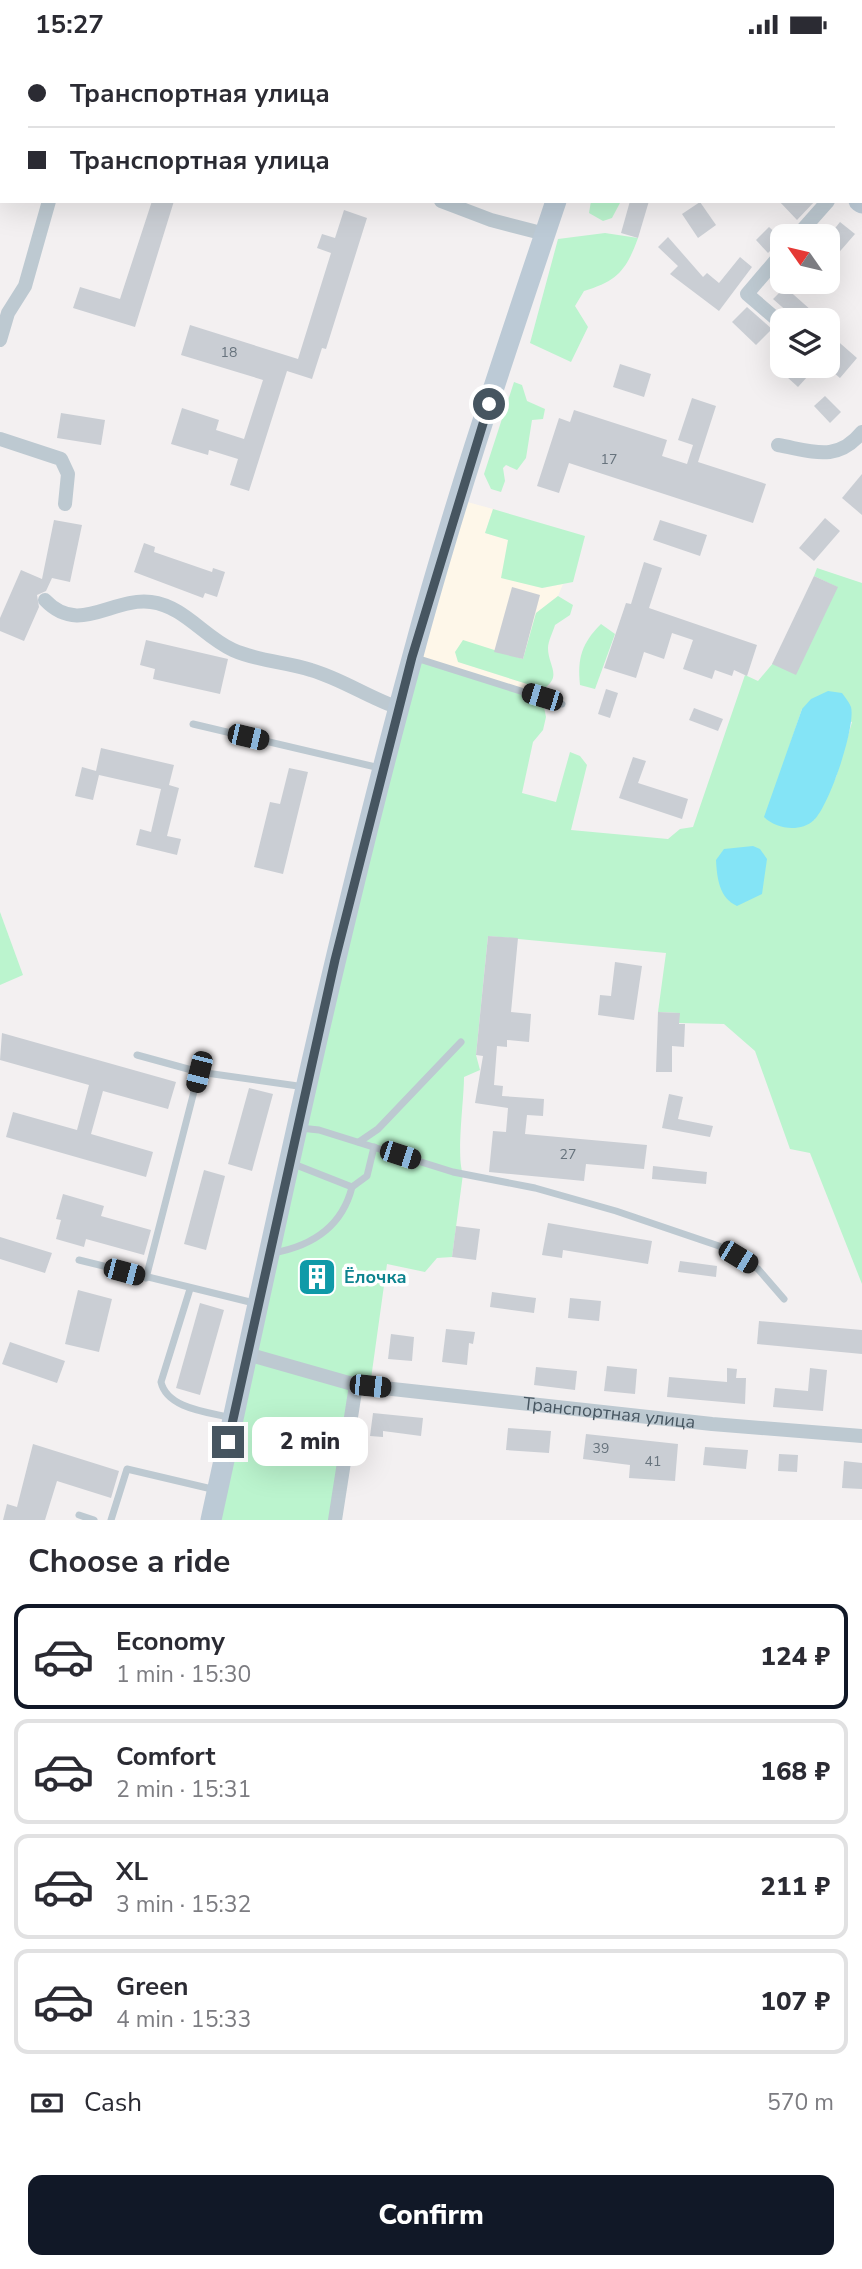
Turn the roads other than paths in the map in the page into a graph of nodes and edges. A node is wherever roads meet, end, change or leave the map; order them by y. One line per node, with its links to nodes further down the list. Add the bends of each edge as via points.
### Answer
1 (48, 203): 9 (street, via 25,286 8,313)
2 (445, 203): 6 (street)
3 (555, 203): 6 (main road)
4 (826, 203): 5 (street)
5 (808, 224)
6 (545, 234): 15 (main road)
7 (770, 267): 8 (street, via 747,293)
8 (770, 313)
9 (0, 340)
10 (862, 432): 12 (street, via 854,443 831,455)
11 (0, 439): 13 (street, via 61,459 68,474)
12 (778, 445)
13 (65, 504)
14 (45, 600): 17 (street, via 56,611 87,616 150,602 181,612 234,650 312,670)
15 (412, 657): 16 (lane); 17 (main road)
16 (562, 703)
17 (399, 708): 19 (main road)
18 (193, 724): 19 (lane)
19 (384, 769): 23 (main road)
20 (461, 1042): 25 (lane, via 378,1129)
21 (137, 1055): 22 (lane)
22 (199, 1072): 23 (lane); 31 (lane)
23 (305, 1087): 24 (main road)
24 (296, 1128): 25 (lane); 27 (main road)
25 (359, 1142): 26 (lane)
26 (374, 1147): 28 (lane, via 367,1176); 33 (lane, via 453,1172 535,1188 616,1211 719,1246 758,1269)
27 (288, 1162): 28 (lane); 29 (main road)
28 (352, 1187): 29 (lane, via 345,1210 317,1239)
29 (269, 1254): 34 (main road)
30 (79, 1260): 31 (lane)
31 (146, 1278): 32 (lane)
32 (190, 1289): 34 (lane); 37 (lane, via 161,1382 164,1393 173,1401)
33 (784, 1299)
34 (258, 1304): 35 (main road)
35 (247, 1354): 36 (street, Транспортная улица); 37 (main road)
36 (356, 1385): 38 (street, Транспортная улица); 44 (street)
37 (233, 1418): 39 (main road)
38 (862, 1436)
39 (217, 1490): 42 (lane, via 127,1469); 43 (main road)
40 (79, 1515): 41 (lane)
41 (94, 1520)
42 (111, 1520)
43 (211, 1520)
44 (335, 1520)

